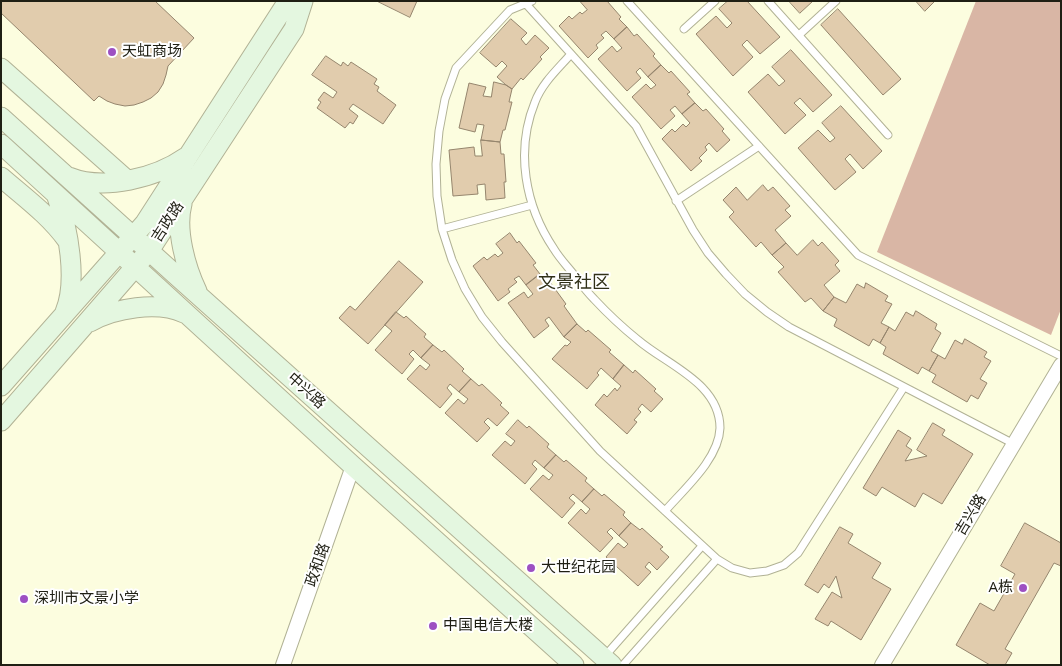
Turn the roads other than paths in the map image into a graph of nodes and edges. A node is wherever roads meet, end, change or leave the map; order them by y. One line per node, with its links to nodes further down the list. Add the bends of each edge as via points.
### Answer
1 (288, 1): 16 (main road, 吉政路)
2 (303, 1): 21 (main road, 吉政路, via 294,29)
3 (627, 1): 15 (lane)
4 (715, 1): 8 (lane)
5 (768, 1): 9 (lane)
6 (836, 1): 9 (lane)
7 (529, 2): 10 (lane); 24 (lane, via 510,10 456,68 438,131 437,196)
8 (684, 30)
9 (799, 35): 13 (lane)
10 (571, 54): 22 (lane, via 636,126); 23 (lane, via 542,87 526,131 526,181)
11 (1, 68): 19 (main road)
12 (1, 117): 17 (main road, 中兴路)
13 (888, 134)
14 (1, 144): 20 (main road, 中兴路)
15 (759, 146): 22 (lane); 34 (lane, via 858,255)
16 (189, 155): 19 (main road, via 159,171); 25 (main road, 吉政路)
17 (66, 175): 19 (main road, via 96,183); 25 (main road, 中兴路)
18 (1, 177): 26 (main road, via 56,225)
19 (127, 180)
20 (56, 194): 26 (main road); 28 (main road, 中兴路)
21 (183, 200): 27 (main road, 吉政路); 30 (main road, via 180,227 185,255 193,283)
22 (676, 201): 37 (lane, via 714,260 766,312)
23 (532, 205): 24 (lane); 41 (lane, via 554,250 593,299 639,342 706,390 716,408 720,428 716,448 706,465)
24 (442, 229): 41 (lane, via 465,289 502,342 600,451)
25 (134, 237): 27 (main road, 中兴路); 28 (main road, 吉政路)
26 (68, 242): 32 (main road, via 71,283)
27 (150, 251): 29 (main road, 吉政路); 30 (main road, 中兴路)
28 (120, 252): 29 (main road, 中兴路); 32 (main road, 吉政路)
29 (136, 267): 31 (main road, 中兴路); 33 (main road, 吉政路)
30 (202, 299): 44 (main road, 中兴路)
31 (188, 315): 33 (main road, via 162,307 137,308 108,314); 40 (main road, 中兴路)
32 (62, 317): 36 (main road, 吉政路)
33 (83, 327): 38 (main road, 吉政路)
34 (1061, 356)
35 (1061, 365): 39 (street, 吉兴路)
36 (1, 386)
37 (904, 387): 39 (lane); 43 (lane, via 798,553 768,571 732,568)
38 (1, 420)
39 (1014, 444): 48 (street, 吉兴路)
40 (353, 466): 45 (street, 政和路); 46 (main road, 中兴路)
41 (665, 511): 42 (lane)
42 (702, 546): 43 (lane); 44 (lane)
43 (717, 559): 47 (lane)
44 (608, 661)
45 (283, 665)
46 (574, 665)
47 (623, 665)
48 (882, 665)

